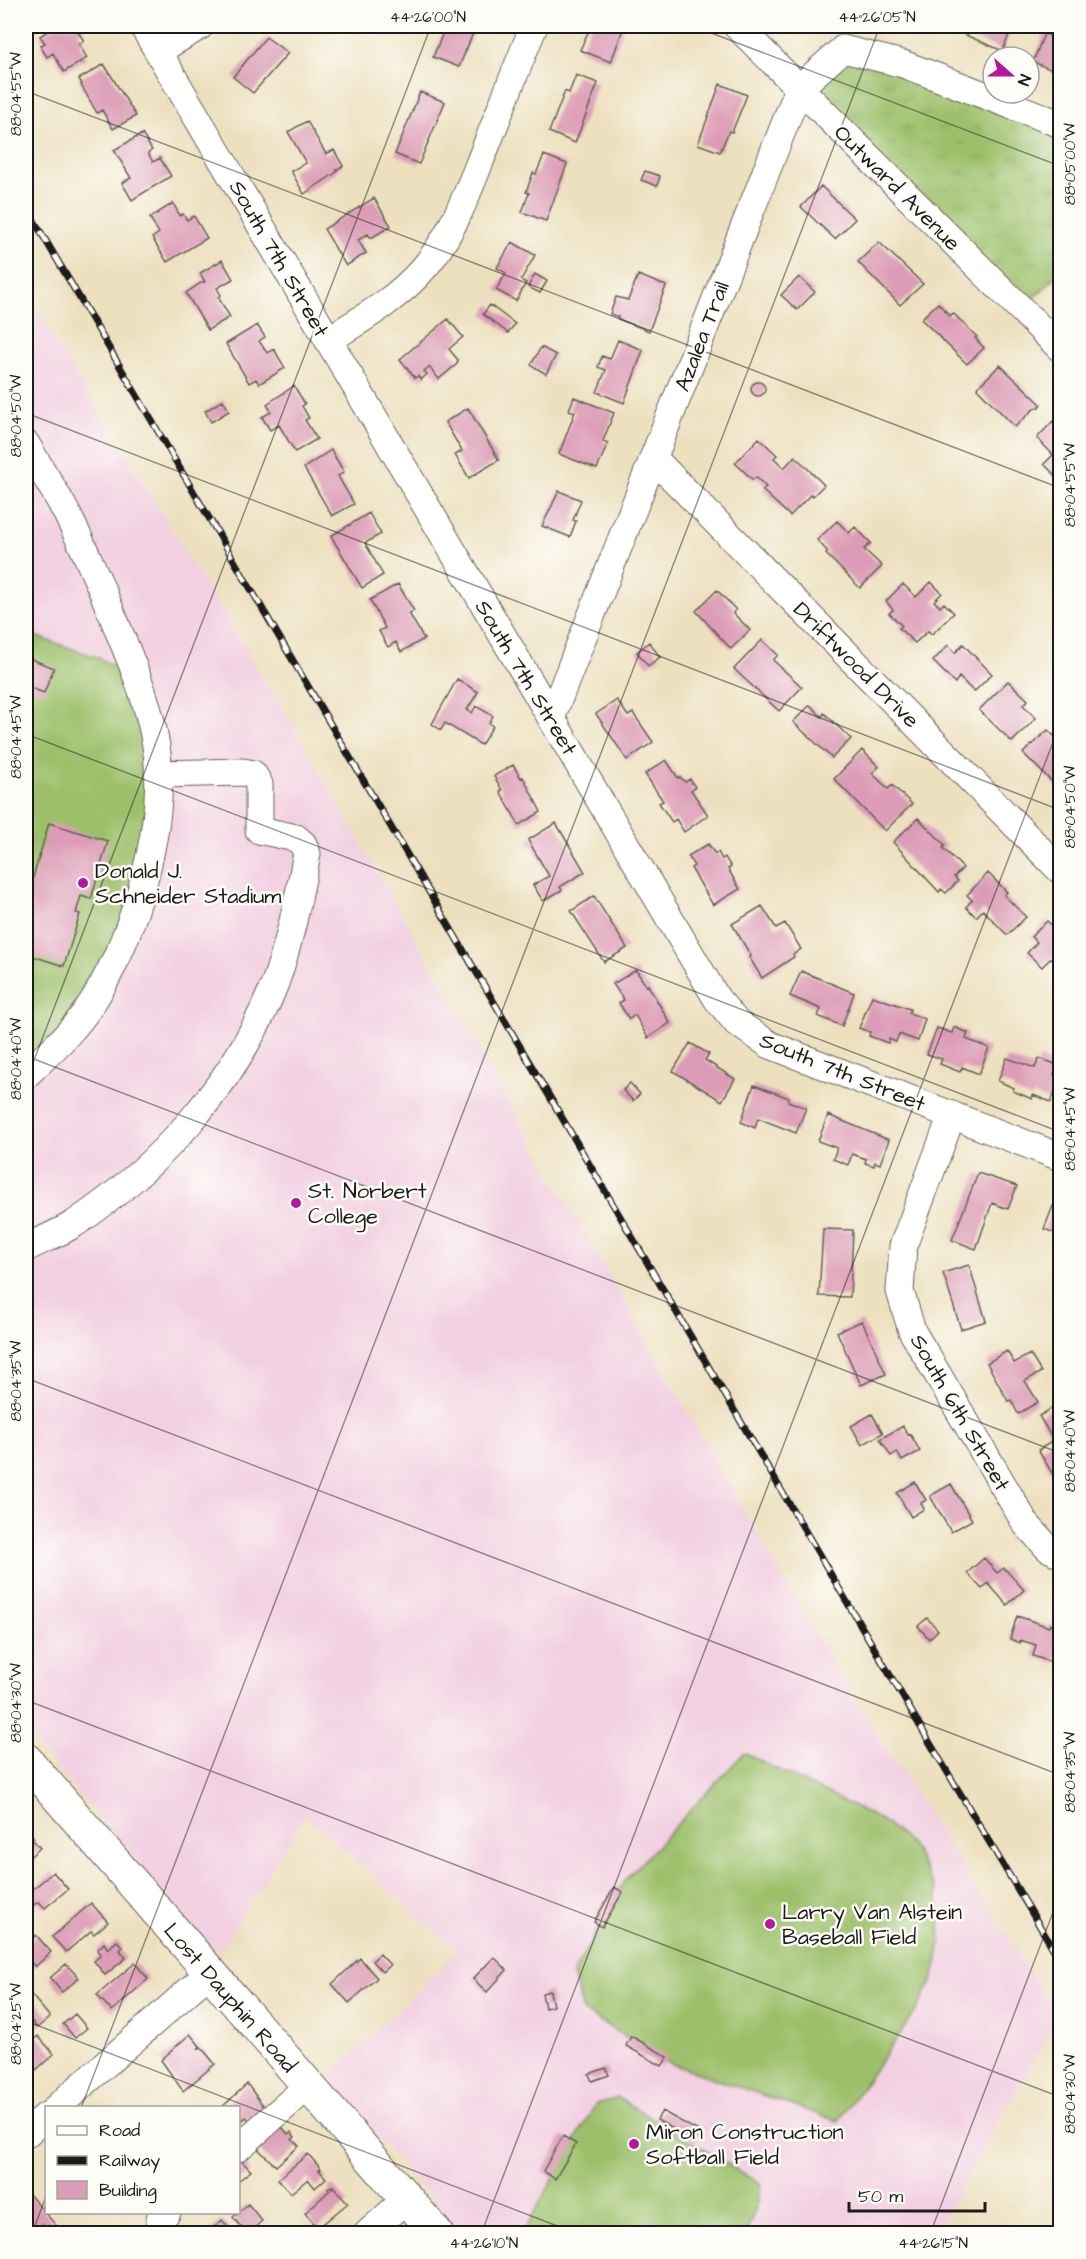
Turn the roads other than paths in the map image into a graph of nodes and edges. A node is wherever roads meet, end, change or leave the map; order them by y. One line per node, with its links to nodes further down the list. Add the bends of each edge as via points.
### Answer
1 (143, 26): 5 (street, South 7th Street)
2 (200, 26): 5 (street)
3 (534, 26): 8 (street, via 463,206 446,238 424,269 401,291)
4 (737, 26): 6 (street, Outward Avenue)
5 (158, 51): 8 (street, South 7th Street)
6 (799, 88): 7 (street, Azalea Trail, via 843,49 903,64); 9 (street, Outward Avenue); 11 (street, Azalea Trail)
7 (1060, 124)
8 (328, 340): 12 (street, South 7th Street)
9 (1060, 348)
10 (26, 444): 13 (street, via 66,513 139,681 156,746)
11 (653, 458): 12 (street, Azalea Trail); 14 (street, Driftwood Drive)
12 (551, 718): 16 (street, South 7th Street, via 717,999 736,1023 770,1045)
13 (158, 774): 15 (street, via 159,792 149,854 135,912 118,952 96,997 74,1028); 18 (street, via 253,774 259,784 259,830 296,838 307,854 293,926 274,985 252,1032 228,1073 200,1108 165,1149 122,1189 73,1225)
14 (1060, 870)
15 (26, 1075)
16 (952, 1115): 17 (street, South 7th Street); 19 (street, South 6th Street, via 903,1246 900,1291 912,1331 1026,1524 1048,1548)
17 (1060, 1157)
18 (26, 1248)
19 (1060, 1554)
20 (26, 1760): 21 (main road, Lost Dauphin Road)
21 (209, 1973): 22 (main road, Lost Dauphin Road); 23 (street)
22 (308, 2085): 26 (street); 27 (main road, Lost Dauphin Road)
23 (58, 2106)
24 (45, 2117): 25 (street)
25 (26, 2134)
26 (240, 2146)
27 (406, 2199): 28 (street); 29 (main road, Lost Dauphin Road)
28 (367, 2234)
29 (436, 2234)

